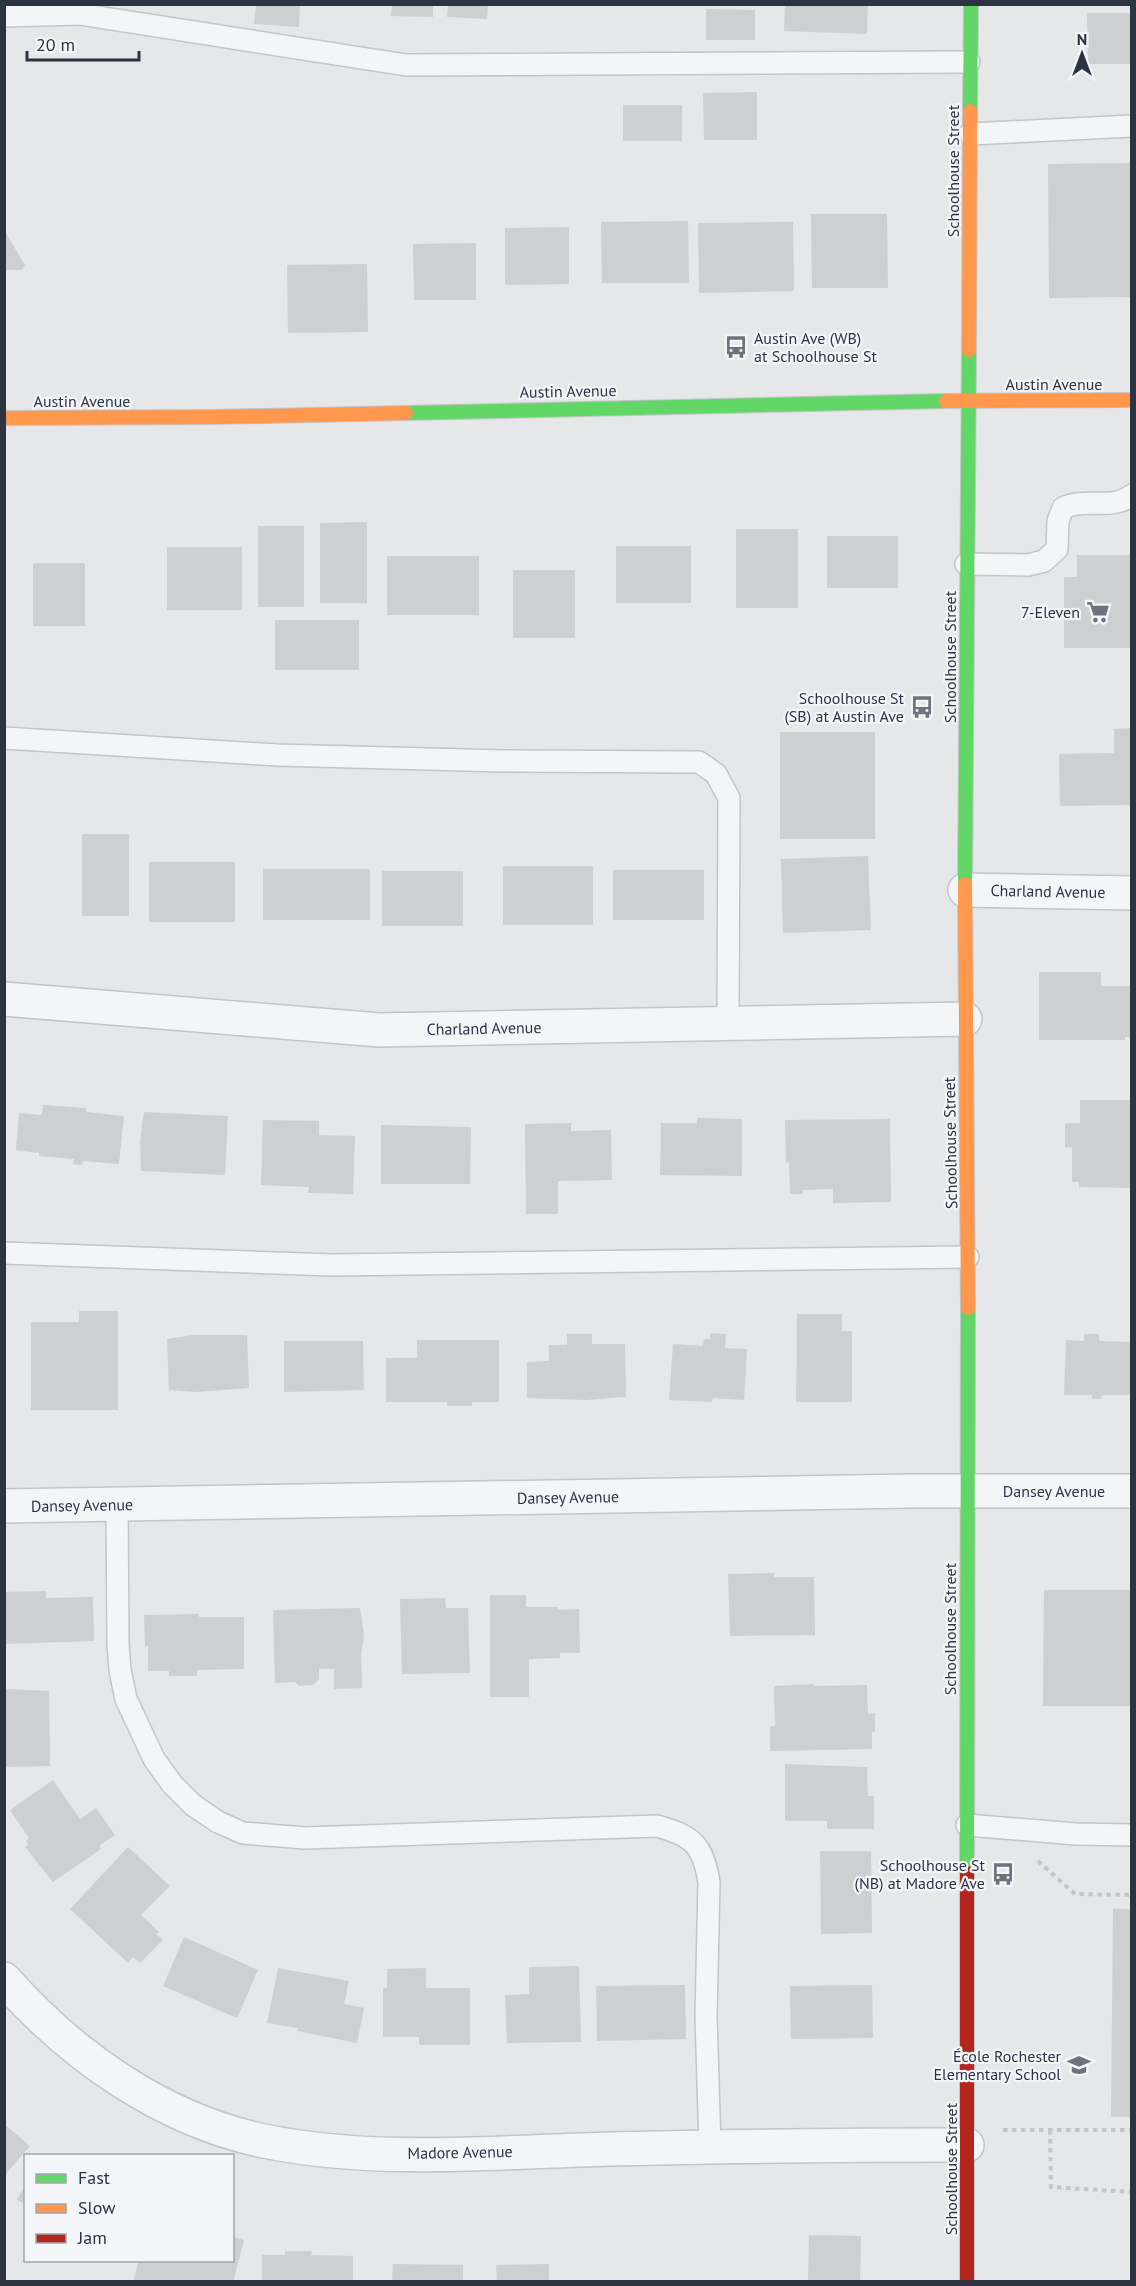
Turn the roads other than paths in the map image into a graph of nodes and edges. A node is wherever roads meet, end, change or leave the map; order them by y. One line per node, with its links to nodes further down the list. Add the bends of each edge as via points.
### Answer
1 (970, 4): 3 (street, Schoolhouse Street)
2 (4, 16): 3 (lane, via 80,14 406,65)
3 (969, 62): 5 (street, Schoolhouse Street)
4 (1131, 126): 5 (lane)
5 (970, 134): 6 (street, Schoolhouse Street)
6 (967, 400): 7 (street, Austin Avenue); 8 (street, Austin Avenue); 10 (street, Schoolhouse Street)
7 (1131, 400)
8 (4, 418)
9 (1131, 495): 10 (lane, via 1119,503 1074,502 1063,508 1058,521 1057,549 1044,561 1028,565)
10 (966, 564): 12 (street, Schoolhouse Street)
11 (4, 738): 16 (lane, via 277,755 699,762 716,774 729,798)
12 (965, 890): 13 (street, Charland Avenue); 15 (street, Schoolhouse Street)
13 (1131, 893)
14 (4, 999): 16 (street, Charland Avenue, via 379,1030)
15 (965, 1019): 16 (street, Charland Avenue); 18 (street, Schoolhouse Street)
16 (728, 1023)
17 (4, 1253): 18 (lane, via 332,1265)
18 (968, 1257): 19 (street, Schoolhouse Street)
19 (967, 1491): 20 (street, Dansey Avenue); 21 (street, Dansey Avenue); 23 (street, Schoolhouse Street)
20 (1131, 1491)
21 (117, 1504): 22 (street, Dansey Avenue); 27 (lane, via 118,1644 126,1699 154,1759 172,1784 218,1822 243,1833 305,1838 657,1826 680,1832 698,1846 709,1882 706,2016)
22 (4, 1506)
23 (967, 1824): 24 (lane); 26 (street, Schoolhouse Street)
24 (1131, 1835)
25 (4, 1979): 27 (street, Madore Avenue, via 75,2048 142,2093 177,2113 263,2141 313,2149 422,2154)
26 (967, 2145): 27 (street, Madore Avenue); 28 (street, Schoolhouse Street)
27 (710, 2146)
28 (967, 2282)

